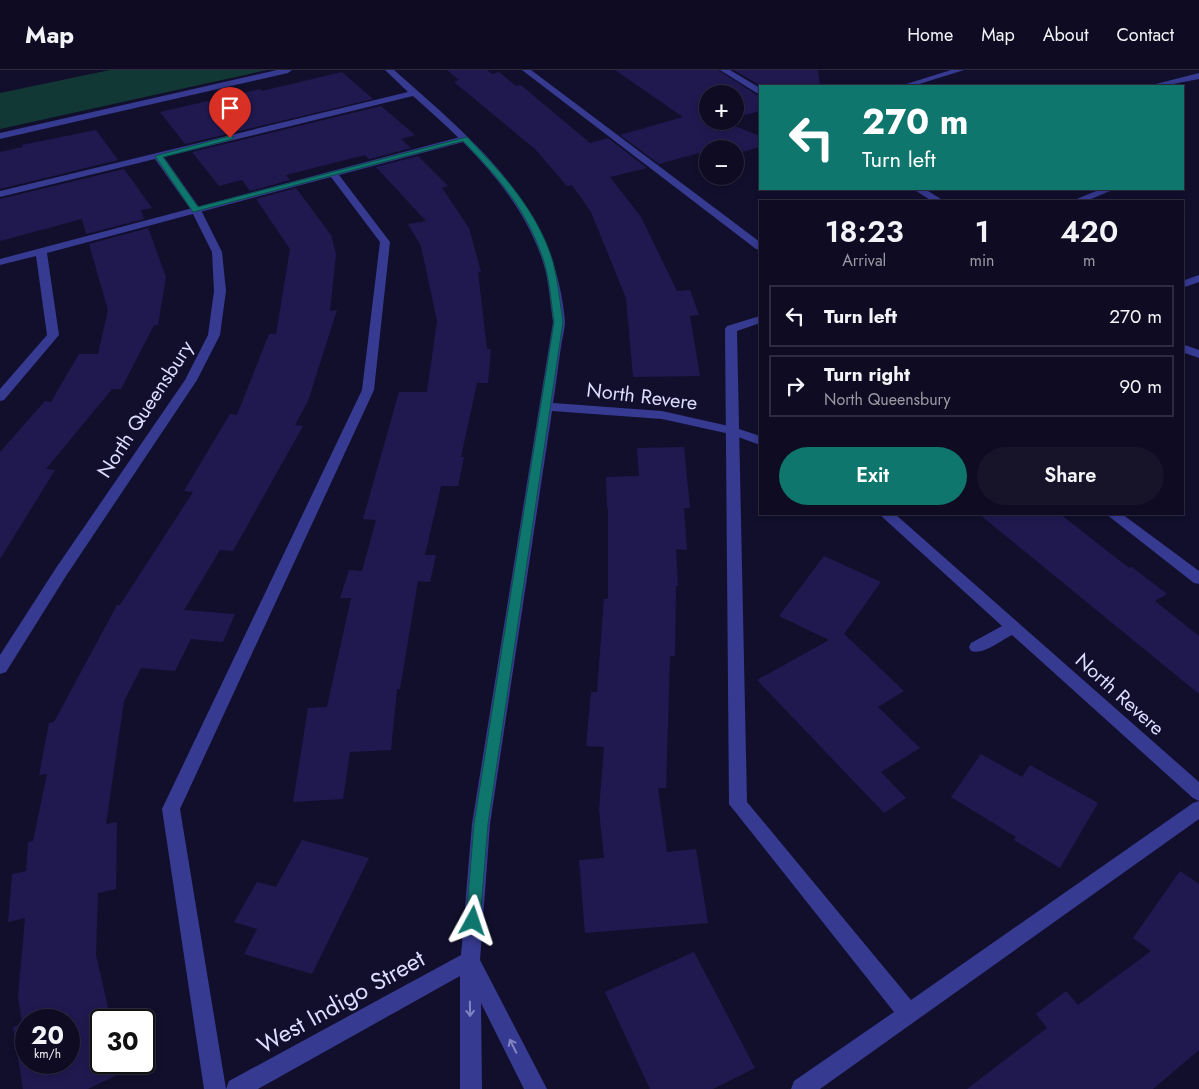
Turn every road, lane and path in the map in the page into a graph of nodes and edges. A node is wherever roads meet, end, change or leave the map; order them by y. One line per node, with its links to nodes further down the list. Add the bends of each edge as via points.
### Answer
1 (288, 70): 11 (street)
2 (389, 70): 10 (street)
3 (526, 70): 21 (street)
4 (727, 70): 9 (street)
5 (960, 70): 7 (street)
6 (1199, 76): 8 (street)
7 (908, 85)
8 (1157, 85)
9 (759, 91)
10 (414, 93): 12 (street); 13 (street)
11 (0, 136)
12 (464, 139): 14 (street); 30 (street, via 501,176 526,212 548,262 559,322)
13 (158, 156): 17 (street); 20 (street, North Queensbury)
14 (333, 174): 20 (street); 43 (street, via 385,242 368,390 172,808)
15 (920, 190): 18 (street)
16 (1107, 190): 19 (street)
17 (0, 194)
18 (937, 200)
19 (1080, 200)
20 (196, 210): 22 (street); 38 (street, North Queensbury, via 217,252 220,291 214,335 190,380)
21 (759, 246)
22 (41, 251): 23 (street); 29 (street, via 53,335)
23 (0, 262)
24 (1199, 278): 25 (street)
25 (1184, 284)
26 (759, 319): 31 (street, via 731,329)
27 (1184, 348): 28 (street)
28 (1199, 354)
29 (0, 397)
30 (546, 407): 31 (street, North Revere, via 662,416); 41 (street, via 481,824)
31 (733, 431): 32 (street, North Revere); 42 (street, via 738,804)
32 (759, 441)
33 (887, 515): 36 (street, North Revere)
34 (1114, 515): 35 (street)
35 (1199, 579)
36 (1013, 627): 37 (street); 39 (street, North Revere)
37 (977, 646)
38 (0, 668)
39 (1199, 793)
40 (1199, 809): 42 (street)
41 (470, 960): 44 (street, West Indigo Street); 45 (street, one-way to 45); 46 (street, one-way to 41)
42 (908, 1014): 47 (street)
43 (215, 1089)
44 (237, 1089)
45 (471, 1089)
46 (536, 1089)
47 (802, 1089)

